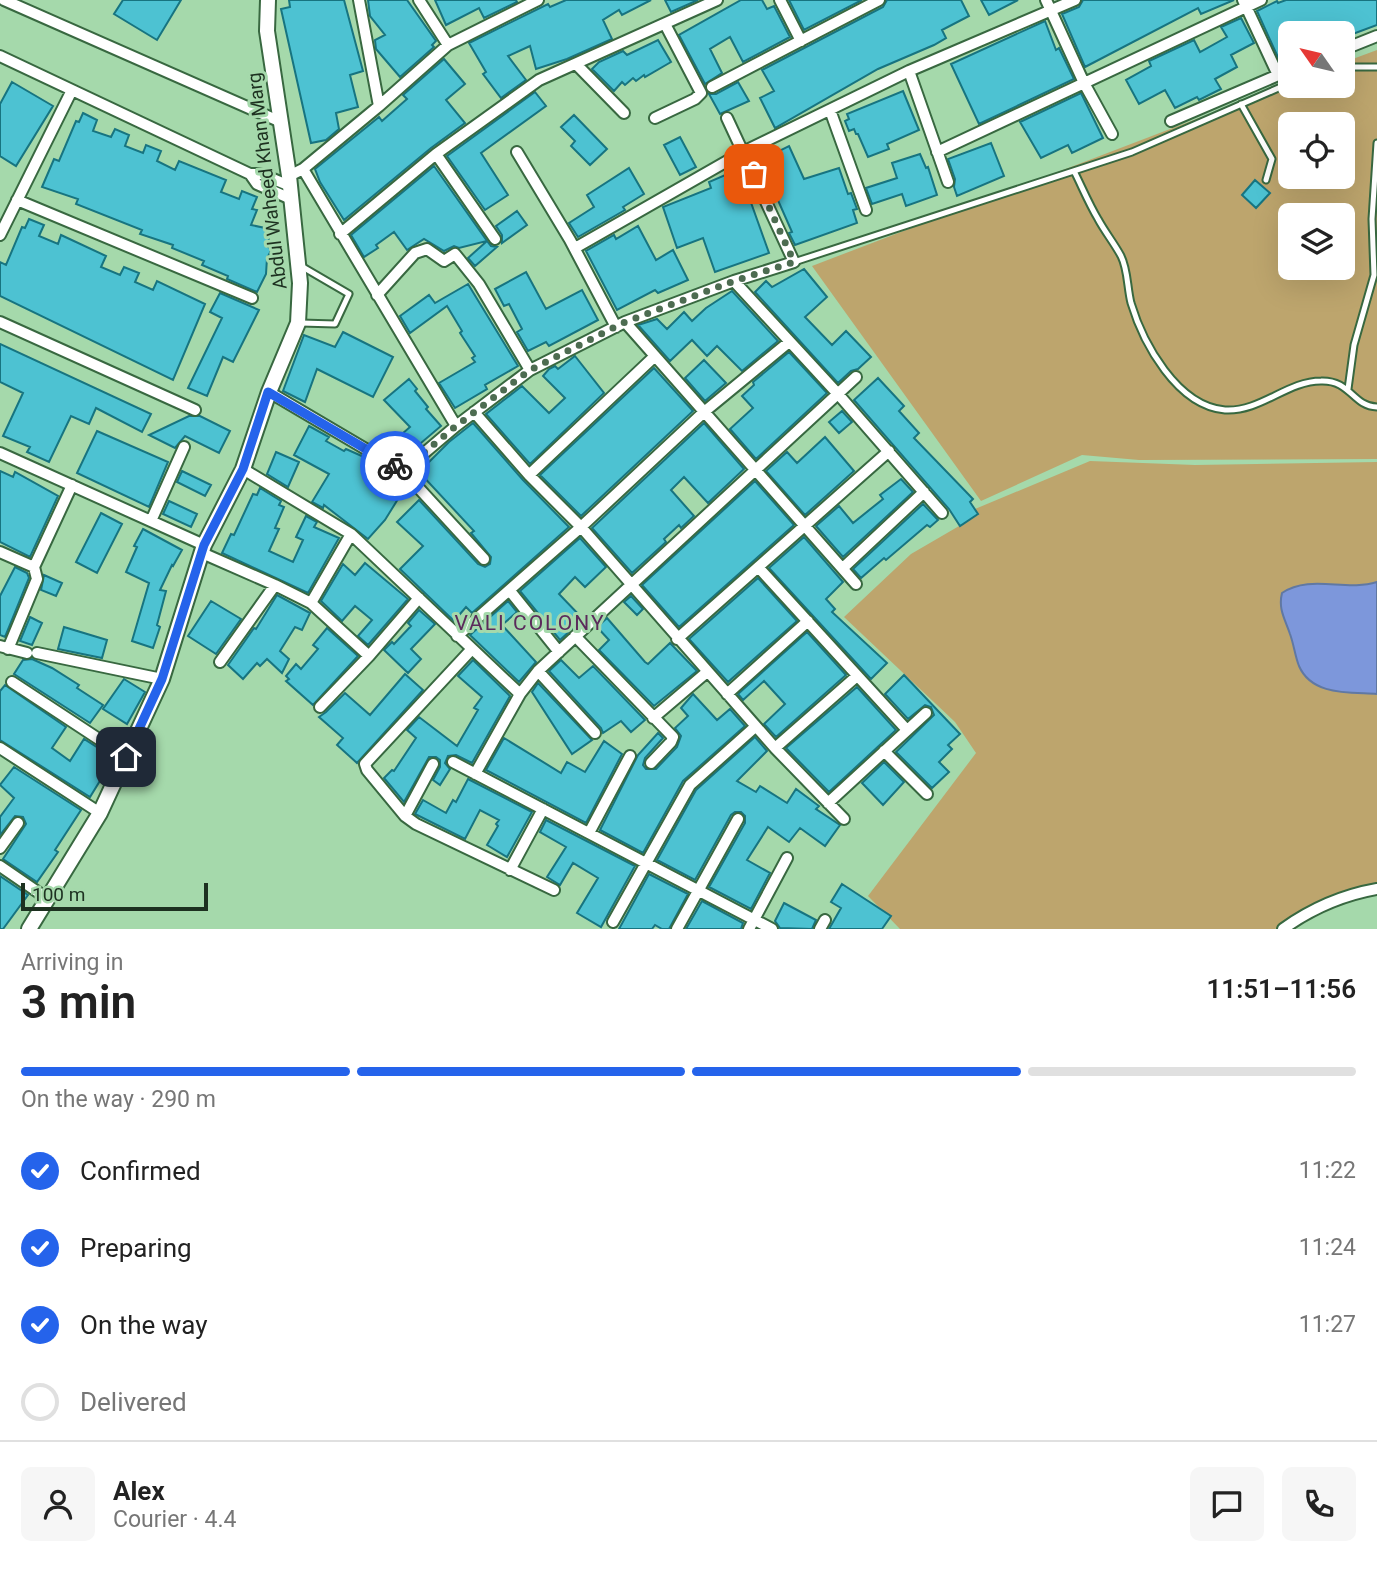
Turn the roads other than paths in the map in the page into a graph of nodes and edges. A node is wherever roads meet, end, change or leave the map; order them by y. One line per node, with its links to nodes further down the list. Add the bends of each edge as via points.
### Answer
1 (4, 0): 15 (street)
2 (39, 0): 15 (street)
3 (268, 0): 38 (street, Abdul Waheed Khan Marg, via 267,31)
4 (359, 0): 32 (street)
5 (419, 0): 19 (street)
6 (538, 0): 12 (street)
7 (717, 0): 16 (street)
8 (780, 0): 18 (street)
9 (879, 0): 18 (street)
10 (1075, 0): 14 (street)
11 (1261, 0): 13 (street)
12 (522, 3): 19 (street)
13 (1244, 3): 26 (street); 27 (street)
14 (1049, 6): 25 (street); 27 (street)
15 (34, 13): 38 (street)
16 (665, 24): 22 (street); 35 (street, via 701,93)
17 (1377, 36): 20 (street)
18 (801, 41): 28 (street)
19 (448, 45): 32 (street)
20 (1355, 45)
21 (2, 61): 30 (street)
22 (576, 64): 34 (street); 44 (street, via 539,80)
23 (1377, 67): 24 (lane)
24 (1355, 68)
25 (909, 71): 33 (street); 43 (street)
26 (1278, 75): 37 (street)
27 (1084, 83): 39 (street); 43 (street)
28 (712, 87)
29 (1278, 88): 31 (lane)
30 (72, 89): 49 (street, via 250,174); 50 (street)
31 (1241, 104): 46 (lane); 47 (lane, via 1272,159)
32 (379, 106): 45 (street)
33 (830, 110): 42 (street); 51 (street)
34 (624, 113)
35 (655, 118)
36 (727, 118): 42 (street)
37 (1171, 121)
38 (281, 122): 49 (street, Abdul Waheed Khan Marg)
39 (1112, 134)
40 (1377, 143): 68 (lane, via 1372,207 1374,275 1354,345)
41 (517, 152): 55 (street)
42 (743, 152): 55 (street); 56 (street)
43 (937, 152): 48 (street)
44 (436, 154): 52 (street); 54 (street)
45 (303, 169): 49 (street); 52 (street)
46 (1074, 172): 56 (lane); 68 (lane, via 1124,264 1142,335 1160,366 1200,402 1222,410 1246,408 1305,383 1323,381)
47 (1266, 180)
48 (948, 183)
49 (290, 187): 57 (street, Abdul Waheed Khan Marg)
50 (17, 200): 53 (street); 60 (street)
51 (866, 210)
52 (340, 234): 59 (street)
53 (0, 235)
54 (495, 239)
55 (575, 248): 63 (street)
56 (794, 262): 58 (street)
57 (298, 265): 62 (street, Abdul Waheed Khan Marg); 62 (lane, via 349,294 335,324)
58 (734, 281): 63 (street); 64 (street)
59 (377, 295): 66 (street, via 415,253 427,249 444,261 455,254 479,284); 75 (street)
60 (252, 298)
61 (0, 322): 72 (street)
62 (298, 323): 69 (street, Abdul Waheed Khan Marg)
63 (621, 324): 65 (street); 66 (street)
64 (789, 342): 70 (street); 74 (street)
65 (656, 356): 74 (street); 82 (street)
66 (530, 370): 73 (street)
67 (856, 377): 70 (street)
68 (1348, 389): 71 (lane, via 1359,402)
69 (268, 392): 79 (street, Abdul Waheed Khan Marg); 81 (street)
70 (838, 394): 77 (street); 80 (street)
71 (1377, 407)
72 (195, 410)
73 (474, 412): 75 (street); 82 (street)
74 (704, 412): 80 (street); 88 (street)
75 (456, 426): 81 (street)
76 (184, 447): 86 (street)
77 (889, 451): 84 (street); 87 (street)
78 (0, 453): 83 (street)
79 (243, 469): 89 (street); 90 (street, Abdul Waheed Khan Marg)
80 (754, 470): 87 (street); 98 (street)
81 (402, 471): 92 (street)
82 (529, 475): 88 (street)
83 (72, 485): 86 (street); 93 (street)
84 (924, 492): 85 (street); 94 (street)
85 (942, 513)
86 (151, 521): 90 (street)
87 (806, 526): 94 (street); 95 (street)
88 (581, 527): 98 (street); 99 (street)
89 (351, 534): 100 (street); 101 (street)
90 (203, 549): 97 (street); 114 (street, Abdul Waheed Khan Marg)
91 (0, 552): 93 (street)
92 (484, 559)
93 (34, 567): 106 (street, via 37,579)
94 (844, 567): 96 (street)
95 (759, 568): 102 (street); 105 (street)
96 (856, 584)
97 (275, 585): 101 (street); 110 (street)
98 (631, 586): 104 (street); 105 (street)
99 (510, 590): 103 (street); 108 (street)
100 (419, 598): 103 (street); 109 (street)
101 (311, 603): 109 (street)
102 (808, 621): 113 (street); 117 (street)
103 (457, 636): 107 (street)
104 (575, 636): 108 (street); 120 (street)
105 (677, 639): 112 (street)
106 (4, 648): 114 (street)
107 (471, 650): 116 (street); 137 (street, via 365,764)
108 (559, 652): 111 (street)
109 (369, 656): 118 (street)
110 (220, 662)
111 (538, 671): 116 (street); 123 (street)
112 (706, 672): 117 (street); 120 (street)
113 (857, 676): 122 (street); 125 (street)
114 (162, 679): 128 (street, Abdul Waheed Khan Marg)
115 (12, 682): 128 (street)
116 (520, 694): 132 (street)
117 (727, 694): 121 (street)
118 (320, 707)
119 (926, 713): 122 (street)
120 (653, 718): 130 (street, via 673,737)
121 (755, 727): 125 (street); 144 (street, via 690,785)
122 (907, 730): 126 (street)
123 (595, 733)
124 (0, 748): 136 (street)
125 (775, 748): 134 (street)
126 (884, 751): 133 (street); 134 (street)
127 (630, 756): 141 (street)
128 (126, 757): 136 (street, Abdul Waheed Khan Marg)
129 (453, 762): 132 (street)
130 (651, 763)
131 (433, 764): 137 (street)
132 (475, 774): 135 (street)
133 (927, 794)
134 (828, 803): 139 (street)
135 (542, 809): 141 (street); 146 (street)
136 (100, 813): 150 (street, Abdul Waheed Khan Marg)
137 (405, 816): 146 (street)
138 (738, 818): 149 (street)
139 (844, 819)
140 (18, 823): 142 (street)
141 (589, 833): 144 (street)
142 (0, 848)
143 (787, 858): 152 (street)
144 (646, 863): 149 (street); 151 (street)
145 (0, 866): 150 (street)
146 (510, 870): 148 (street)
147 (1377, 889): 156 (street, via 1356,892 1318,908)
148 (555, 890)
149 (699, 890): 152 (street); 154 (street)
150 (48, 899): 153 (street, Abdul Waheed Khan Marg)
151 (613, 922)
152 (751, 924): 155 (street)
153 (29, 929)
154 (677, 929)
155 (772, 929)
156 (1283, 929)

